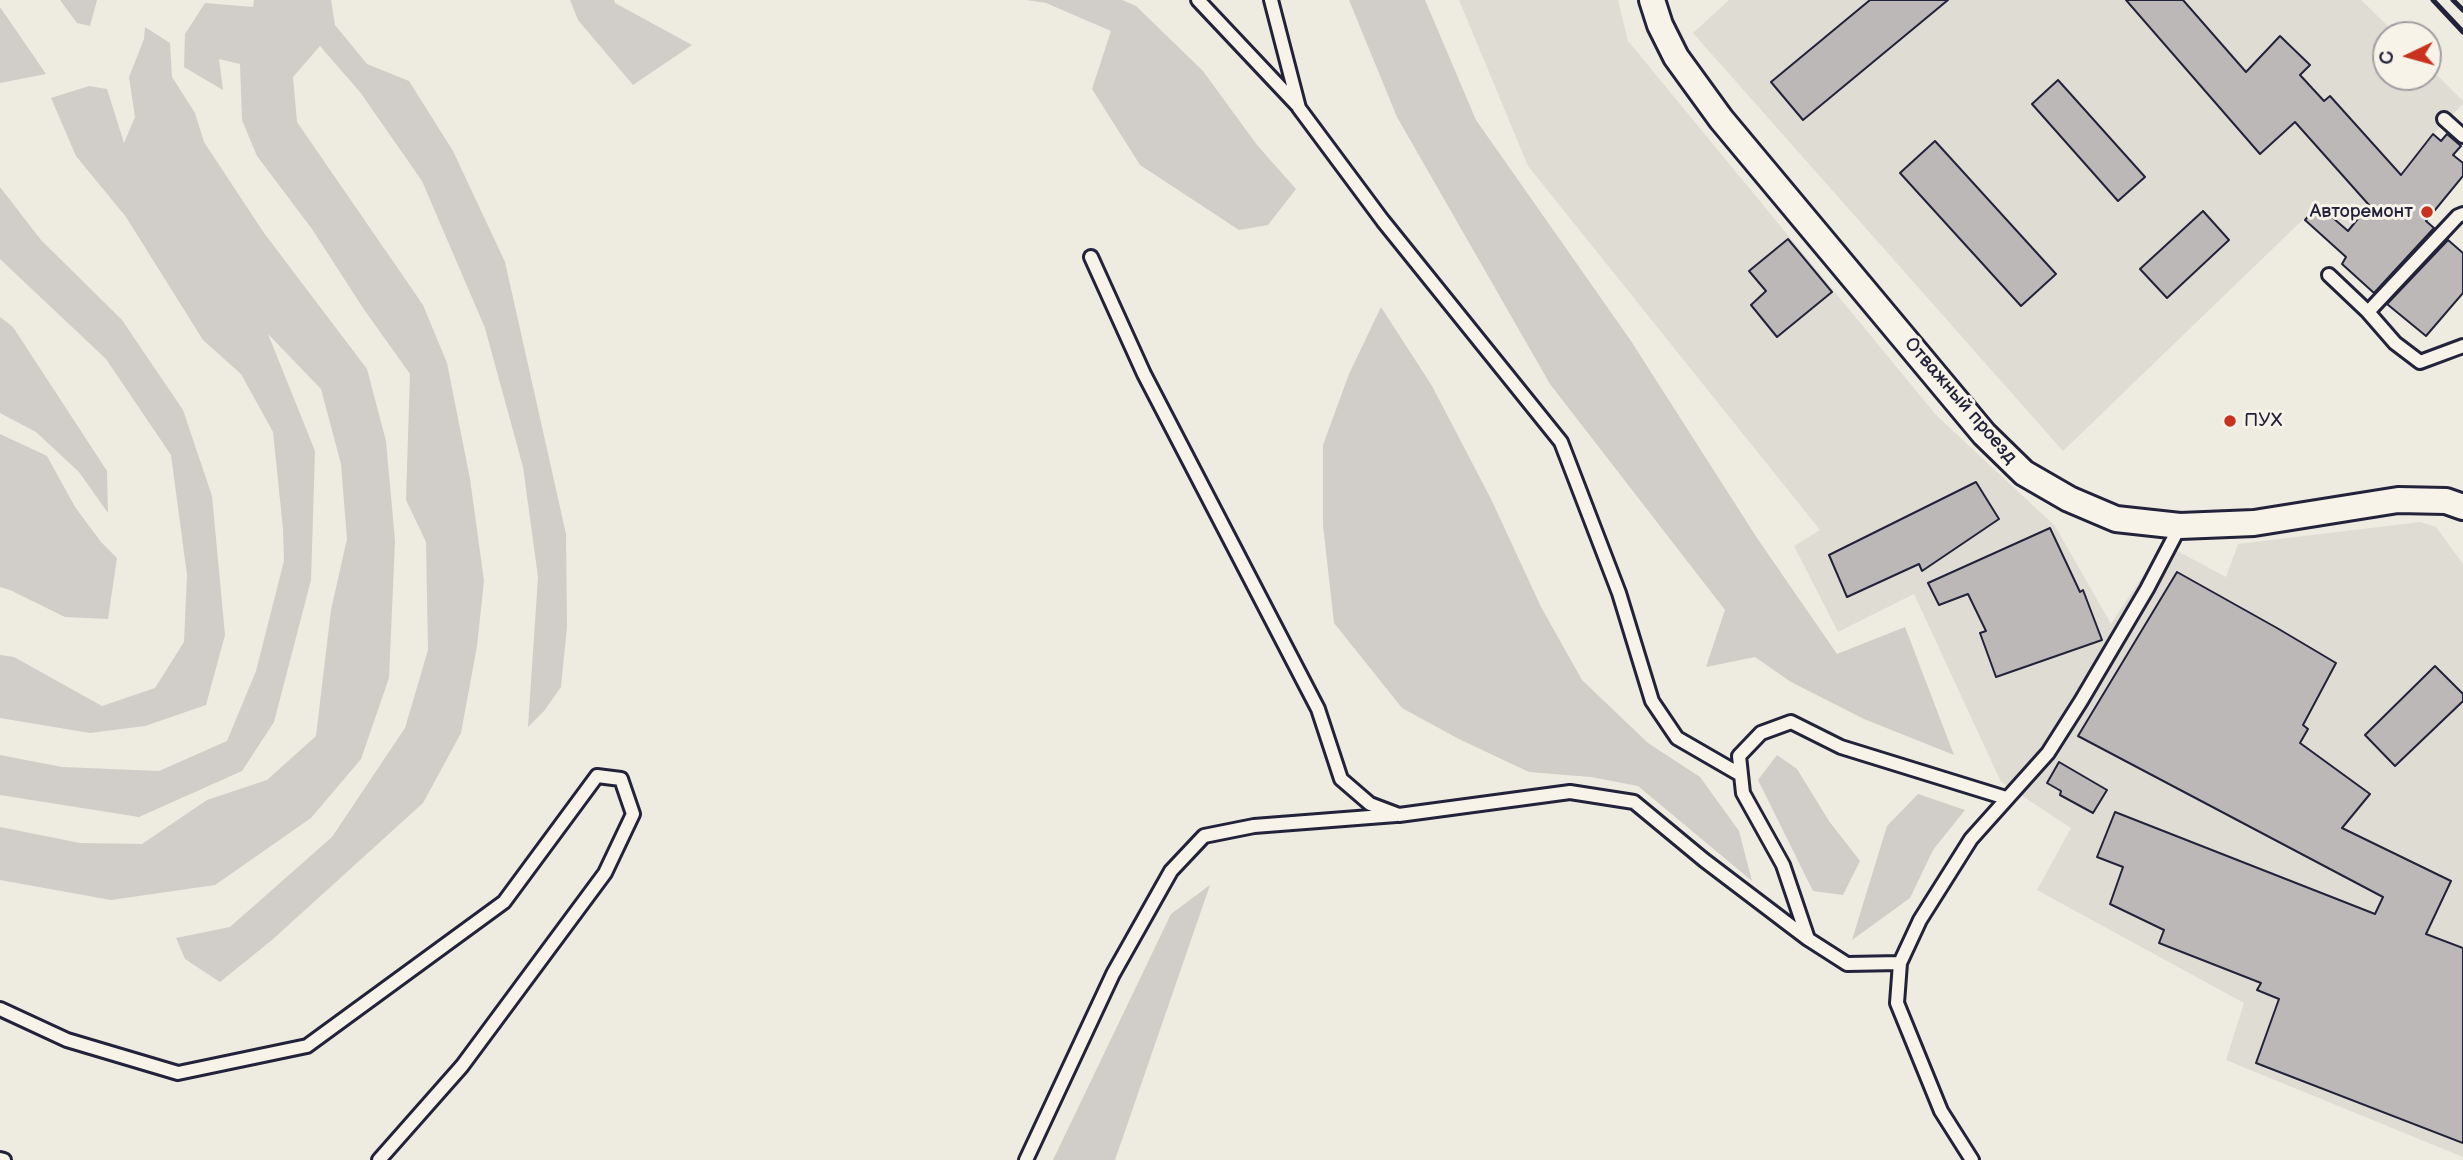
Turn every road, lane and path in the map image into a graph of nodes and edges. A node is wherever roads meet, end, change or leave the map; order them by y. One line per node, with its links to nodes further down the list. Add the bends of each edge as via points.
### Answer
1 (1198, 0): 4 (lane)
2 (1270, 0): 4 (lane)
3 (1653, 0): 13 (street, Отважный проезд, via 1676,58 1721,119 1984,434 2024,473 2068,499 2116,519)
4 (1299, 107): 14 (lane, via 1383,221 1561,442 1619,593 1652,701 1677,738)
5 (2444, 119): 6 (lane)
6 (2463, 136)
7 (2463, 214): 10 (lane)
8 (1091, 257): 16 (lane, via 1144,374 1318,709 1341,779 1370,804)
9 (2329, 275): 10 (lane)
10 (2368, 312): 11 (lane, via 2395,343 2420,362)
11 (2463, 346)
12 (2463, 507): 13 (street, Отважный проезд, via 2446,501 2398,500 2255,523)
13 (2180, 526): 15 (lane, via 2048,753)
14 (1741, 775): 15 (lane, via 1739,756 1761,733 1791,722 1841,747); 17 (lane, via 1743,793 1783,865)
15 (2006, 798): 18 (lane, via 1971,839 1920,920)
16 (1399, 815): 17 (lane, via 1570,792 1634,802); 21 (lane, via 1254,826 1204,836 1171,871 1113,974)
17 (1808, 939): 18 (lane, via 1847,964)
18 (1900, 963): 22 (lane, via 1897,1003 1941,1111)
19 (0, 1009): 20 (lane, via 67,1040 178,1073 307,1046 504,902 597,776 621,779 633,814 605,873 462,1066)
20 (379, 1160)
21 (1026, 1160)
22 (1972, 1160)

